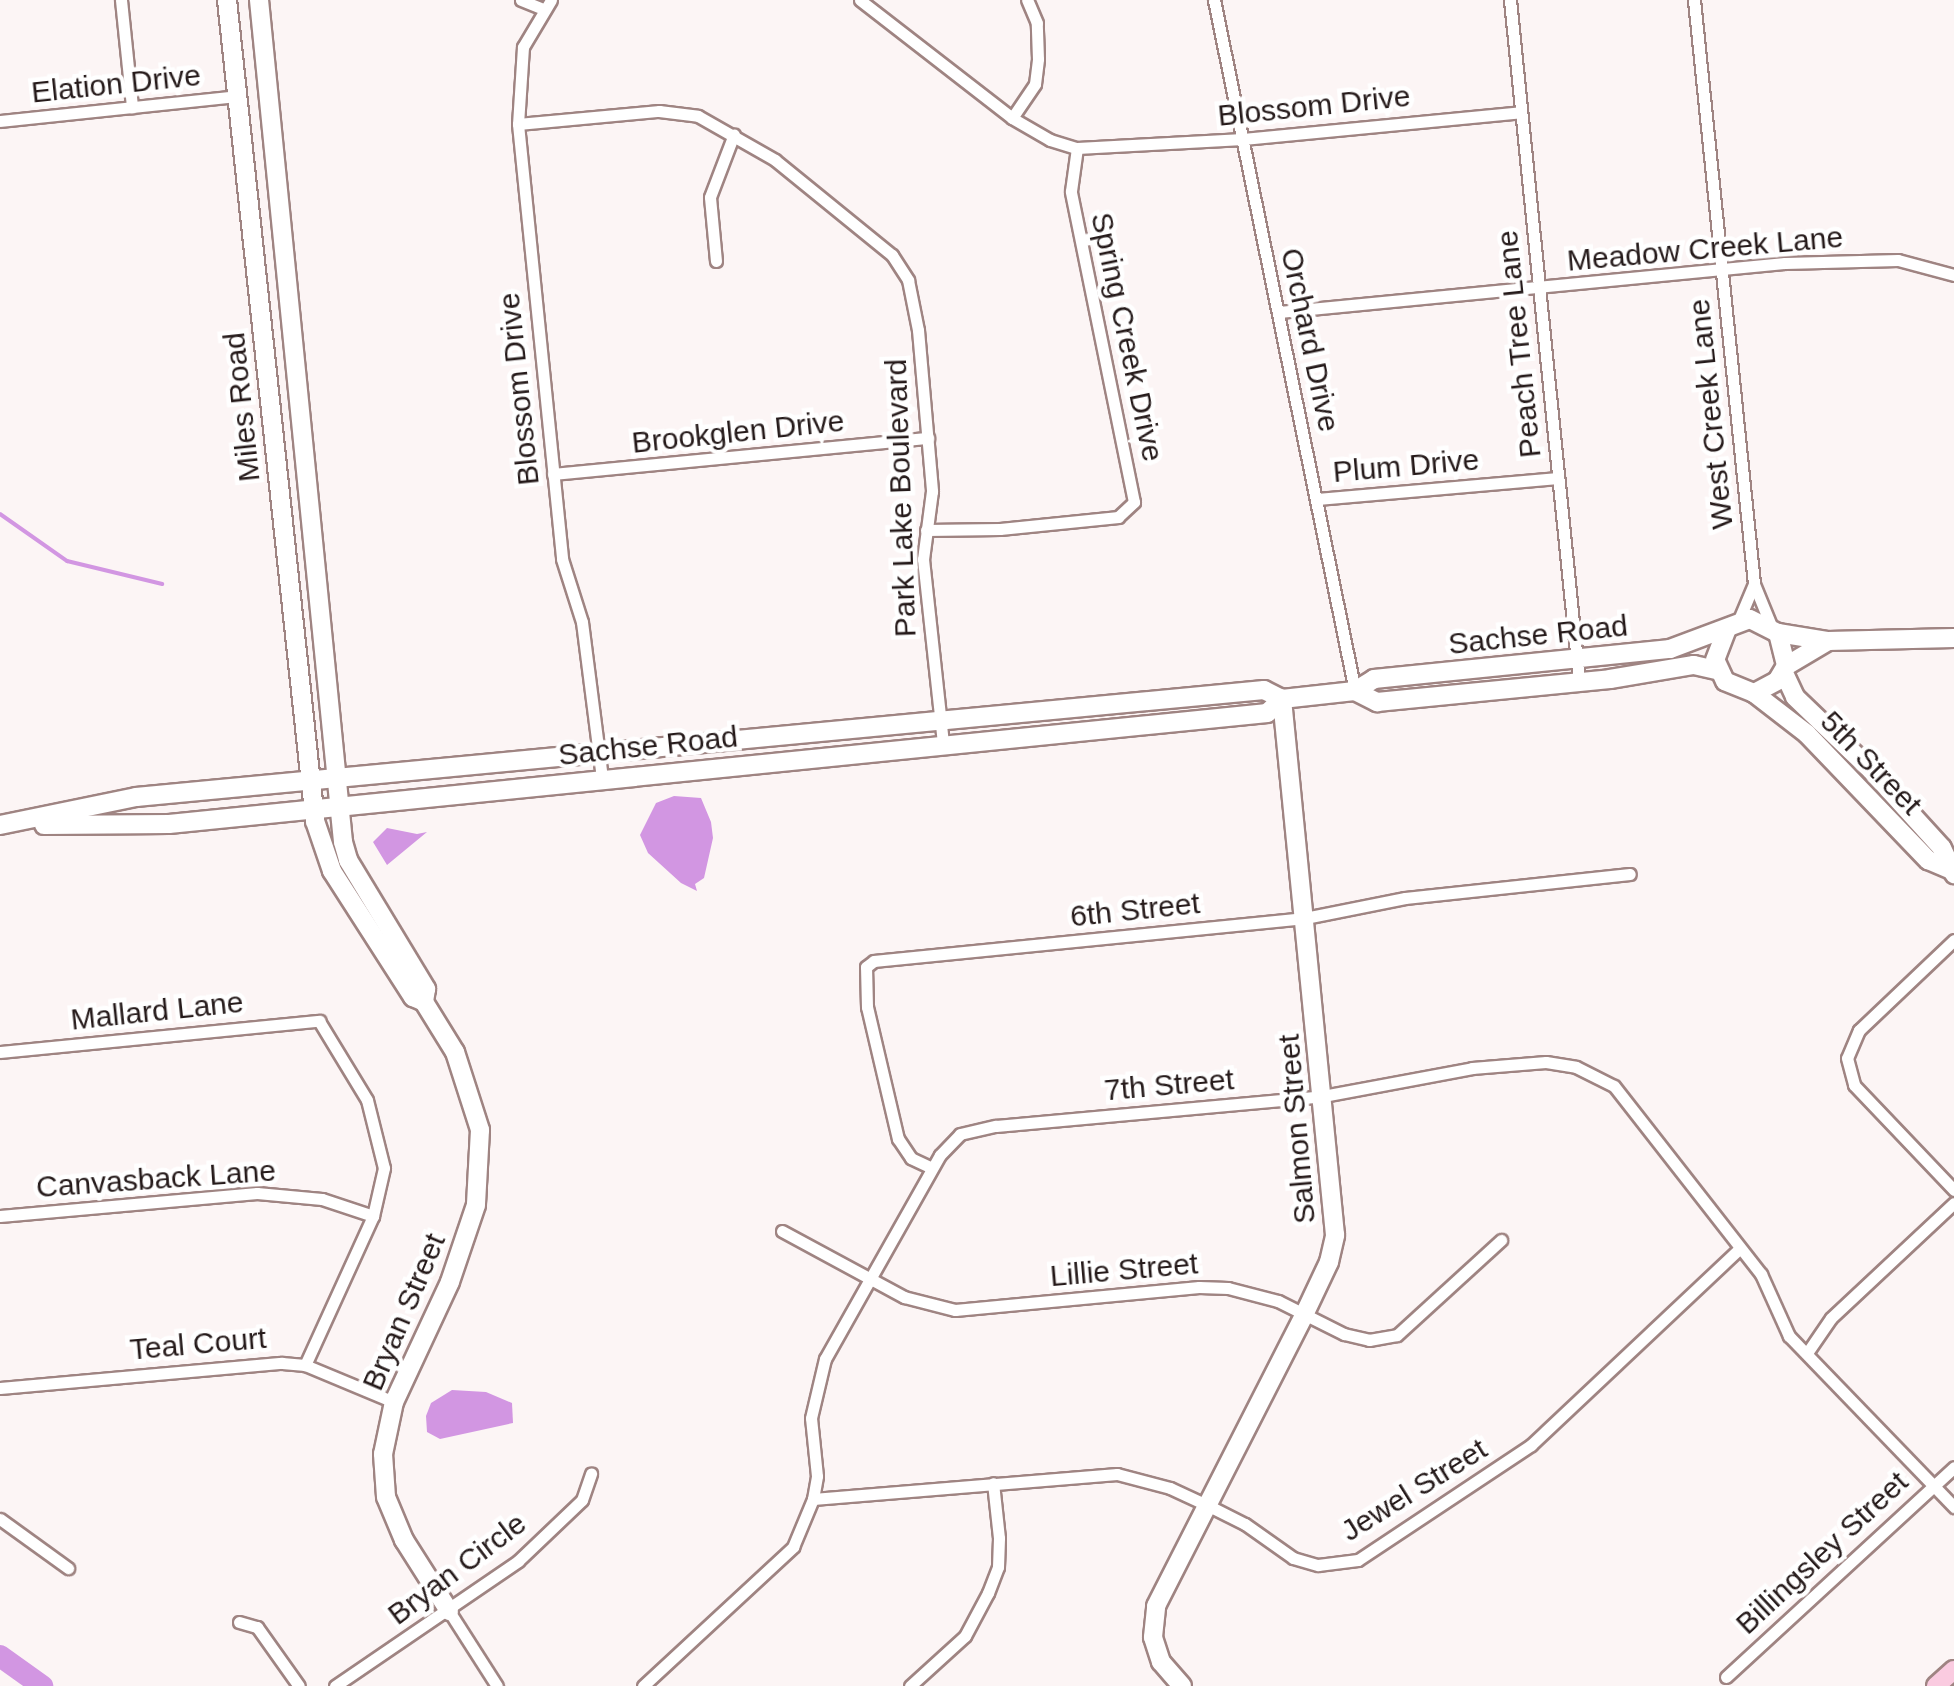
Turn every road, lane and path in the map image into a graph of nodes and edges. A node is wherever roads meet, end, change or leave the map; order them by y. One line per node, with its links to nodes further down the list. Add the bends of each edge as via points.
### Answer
1 (121, 0): 12 (street)
2 (227, 0): 11 (main road, Miles Road)
3 (259, 0): 24 (main road, Miles Road)
4 (522, 0): 10 (street)
5 (860, 0): 14 (street, Blossom Drive)
6 (1027, 0): 14 (street, via 1038,59 1034,84)
7 (1214, 0): 18 (street, Orchard Drive)
8 (1510, 0): 13 (street, Peach Tree Lane)
9 (1694, 0): 21 (street, West Creek Lane)
10 (547, 4): 16 (street, Blossom Drive, via 521,57)
11 (236, 96): 12 (street, Elation Drive); 25 (main road, Miles Road)
12 (132, 107): 15 (street, Elation Drive)
13 (1521, 112): 18 (street, Blossom Drive); 23 (street, Peach Tree Lane)
14 (1012, 118): 19 (street, Blossom Drive)
15 (0, 121)
16 (518, 124): 17 (street, Park Lake Boulevard, via 658,111 698,116); 28 (street, Blossom Drive)
17 (734, 134): 20 (street, via 710,196); 27 (street, Park Lake Boulevard, via 839,209 892,255 908,280)
18 (1242, 139): 19 (street, Blossom Drive); 26 (street, Orchard Drive)
19 (1077, 148): 31 (street, Spring Creek Drive, via 1071,191 1134,502 1118,517)
20 (716, 262)
21 (1721, 270): 22 (street, Meadow Creek Lane, via 1898,260); 23 (street, Meadow Creek Lane); 32 (street, West Creek Lane)
22 (1954, 275)
23 (1539, 289): 26 (street, Meadow Creek Lane); 29 (street, Peach Tree Lane)
24 (289, 290): 25 (main road); 48 (main road, Miles Road)
25 (257, 293): 49 (main road, Miles Road)
26 (1279, 312): 30 (street, Orchard Drive)
27 (928, 438): 28 (street, Brookglen Drive); 31 (street, Park Lake Boulevard, via 932,492)
28 (553, 474): 46 (street, Blossom Drive, via 562,560 582,622)
29 (1558, 478): 30 (street, Plum Drive); 37 (street, Peach Tree Lane)
30 (1317, 499): 41 (street, Orchard Drive)
31 (926, 530): 44 (street, Park Lake Boulevard, via 923,559)
32 (1754, 584): 33 (street, West Creek Lane); 34 (street, West Creek Lane)
33 (1733, 625): 34 (main road, via 1750,619); 37 (main road, Sachse Road, via 1670,648); 39 (main road, via 1716,649)
34 (1775, 631): 36 (main road); 38 (main road)
35 (1954, 638): 36 (main road)
36 (1828, 641): 38 (main road)
37 (1577, 659): 40 (street, Peach Tree Lane); 41 (main road, Sachse Road, via 1374,679)
38 (1785, 670): 42 (main road); 53 (main road, 5th Street, via 1795,698 1942,848)
39 (1718, 672): 40 (main road, Sachse Road, via 1692,665); 42 (main road, via 1734,688)
40 (1579, 682): 41 (main road, Sachse Road, via 1377,702)
41 (1355, 692): 43 (main road, Sachse Road)
42 (1754, 693): 53 (main road, 5th Street, via 1807,734 1928,860)
43 (1282, 699): 44 (main road, Sachse Road, via 1264,690); 45 (main road, Sachse Road, via 1267,713); 55 (main road, Salmon Street)
44 (940, 721): 45 (street, Park Lake Boulevard); 46 (main road, Sachse Road)
45 (943, 744): 47 (main road, Sachse Road)
46 (600, 755): 47 (street, Blossom Drive); 48 (main road, Sachse Road)
47 (602, 778): 50 (main road, Sachse Road)
48 (338, 780): 49 (main road, Sachse Road); 50 (main road, Miles Road)
49 (311, 782): 51 (main road, Miles Road); 52 (main road, Sachse Road, via 136,797)
50 (339, 805): 51 (main road, Sachse Road); 57 (main road, Bryan Street, via 348,860 426,989)
51 (312, 807): 52 (main road, Sachse Road, via 169,824); 57 (main road, Bryan Street, via 326,860 413,997)
52 (7, 825)
53 (1952, 872)
54 (1630, 874): 55 (street, 6th Street, via 1405,898)
55 (1304, 918): 59 (main road, Salmon Street); 60 (street, 6th Street, via 874,960 866,966 867,1007 898,1139 911,1158)
56 (1954, 940): 61 (street, via 1859,1030 1847,1058 1854,1085)
57 (424, 1002): 73 (main road, Bryan Street, via 472,1094 479,1167 476,1205 450,1282)
58 (0, 1052): 64 (street, Mallard Lane, via 320,1021 376,1123 384,1168)
59 (1323, 1096): 60 (street, 7th Street, via 996,1126 960,1134); 67 (street, 7th Street, via 1472,1068 1546,1062 1576,1067 1614,1086); 69 (main road, Salmon Street, via 1335,1235)
60 (932, 1168): 68 (street, 7th Street)
61 (1954, 1190)
62 (1954, 1204): 70 (street, via 1831,1318)
63 (0, 1216): 64 (street, Canvasback Lane, via 258,1193 322,1198)
64 (373, 1216): 71 (street)
65 (782, 1231): 68 (street, Lillie Street)
66 (1501, 1240): 69 (street, Lillie Street, via 1397,1335 1369,1340)
67 (1740, 1248): 70 (street, 7th Street, via 1761,1274 1789,1336); 79 (street, Jewel Street, via 1532,1445 1358,1560 1318,1565 1293,1558)
68 (870, 1280): 69 (street, Lillie Street, via 904,1298 955,1310 1199,1287 1278,1301); 78 (street, 7th Street, via 825,1359 814,1393)
69 (1304, 1315): 79 (main road, Salmon Street)
70 (1807, 1353): 77 (street, 7th Street)
71 (305, 1366): 72 (street, Teal Court, via 237,1364); 73 (street, Teal Court)
72 (0, 1388)
73 (394, 1402): 83 (main road, Bryan Street, via 383,1454 386,1497 404,1540)
74 (1954, 1468): 77 (street, Billingsley Street)
75 (592, 1474): 83 (street, Bryan Circle, via 582,1500 518,1560)
76 (993, 1483): 78 (street, Jewel Street); 79 (street, Jewel Street, via 1118,1474); 91 (street, via 998,1567 988,1593 964,1636)
77 (1933, 1484): 80 (street, 7th Street); 86 (street, Billingsley Street)
78 (813, 1499): 90 (street, 7th Street, via 793,1547)
79 (1207, 1506): 92 (main road, Salmon Street, via 1174,1564 1154,1618 1161,1662)
80 (1954, 1507)
81 (0, 1519): 82 (street)
82 (68, 1568)
83 (449, 1611): 88 (street, Bryan Circle); 89 (street, Bryan Street)
84 (238, 1622): 87 (street, via 257,1626)
85 (1954, 1670): 93 (main road)
86 (1726, 1676)
87 (299, 1686)
88 (335, 1686)
89 (497, 1686)
90 (643, 1686)
91 (910, 1686)
92 (1182, 1686)
93 (1936, 1686)

